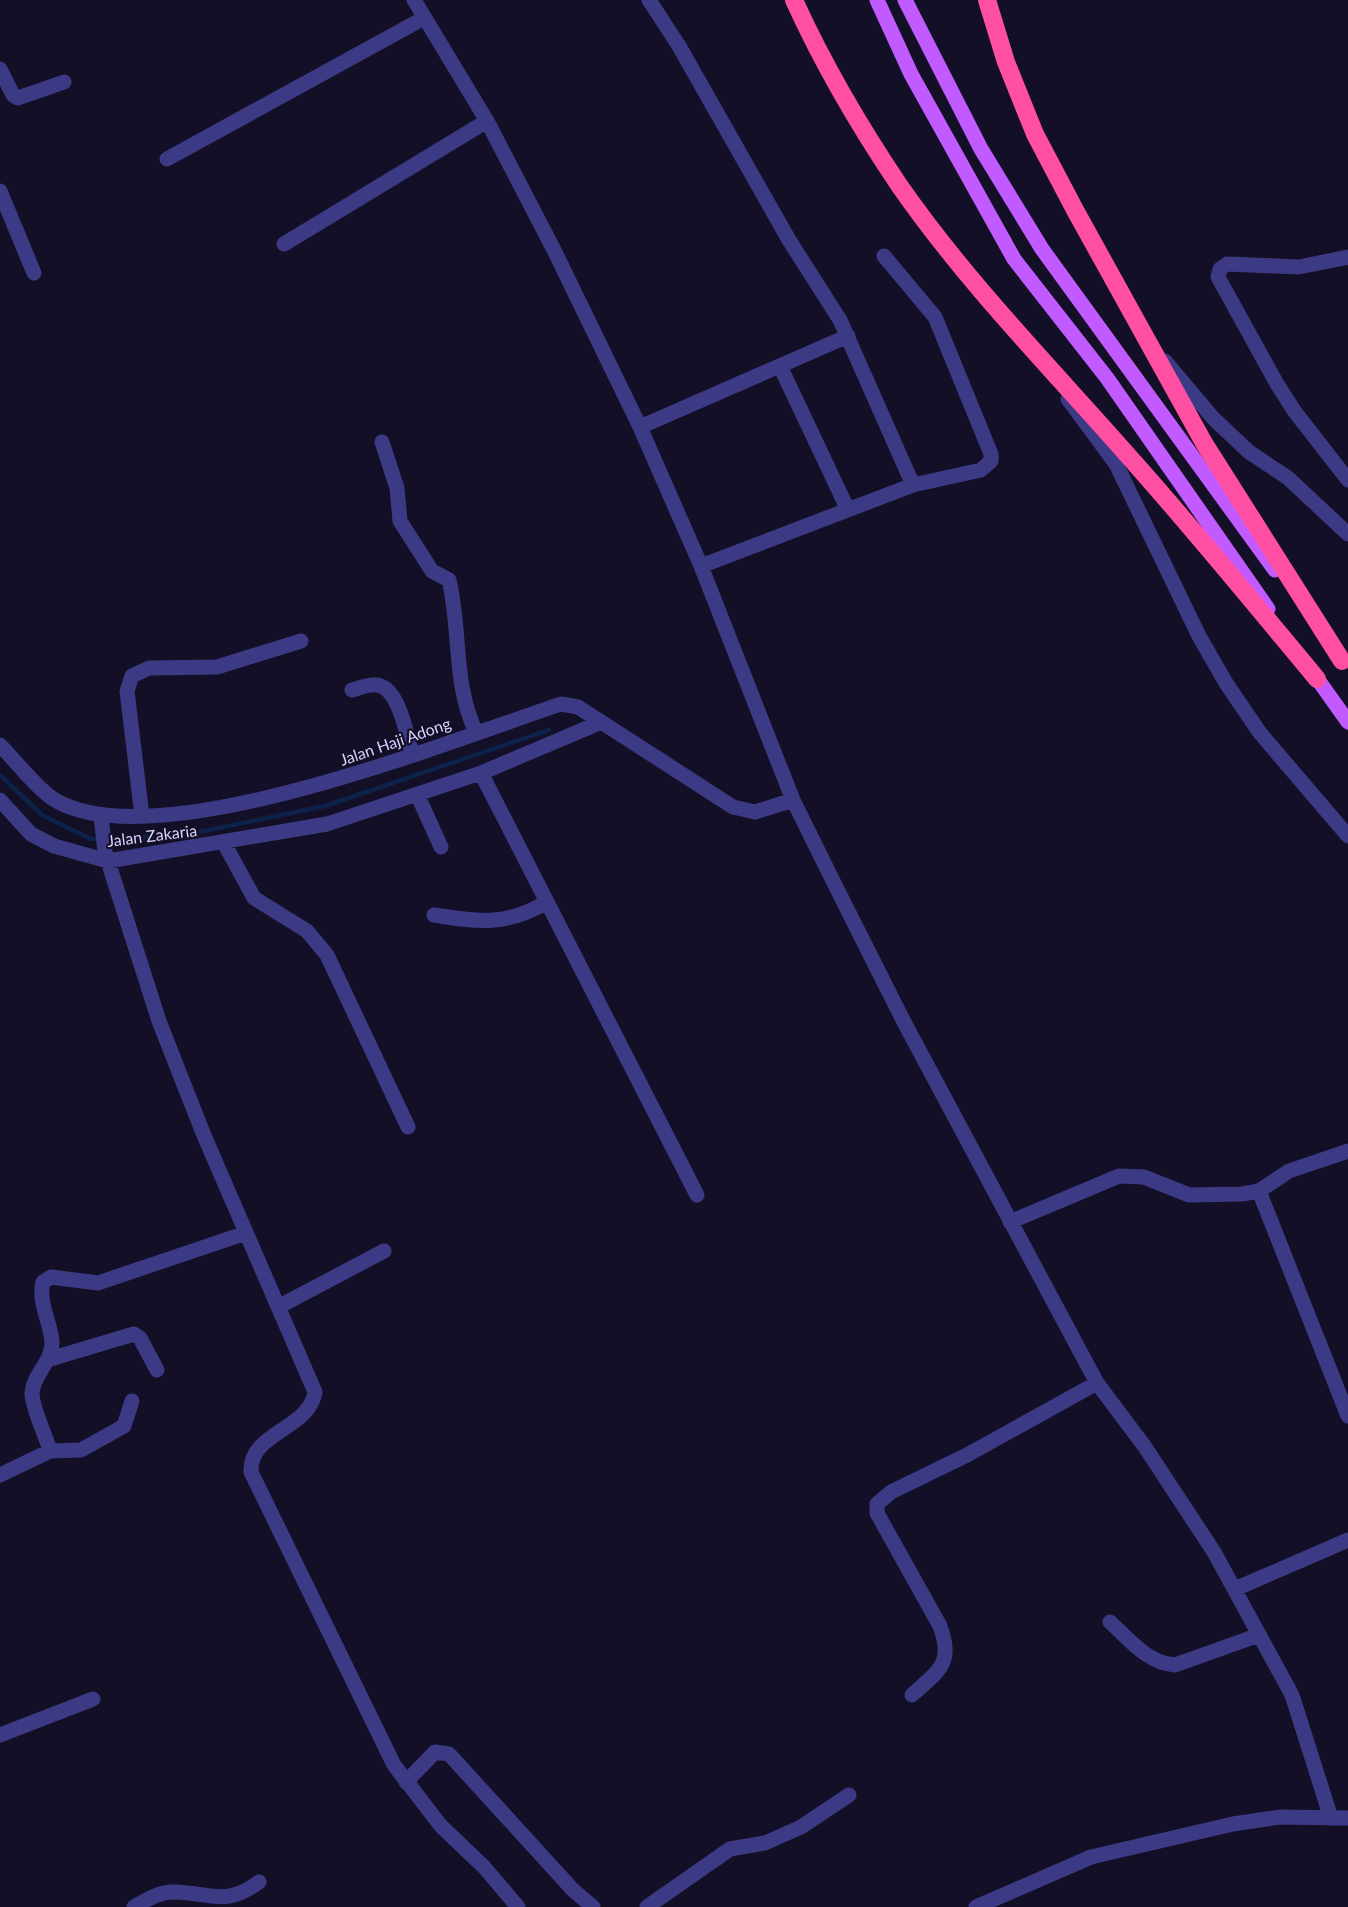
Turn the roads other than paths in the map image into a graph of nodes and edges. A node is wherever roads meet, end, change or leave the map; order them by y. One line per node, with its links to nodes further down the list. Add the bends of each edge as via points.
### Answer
1 (414, 0): 7 (street)
2 (649, 0): 18 (street)
3 (794, 0): 17 (highway, via 848,102 899,184)
4 (877, 0): 30 (main road, via 911,74 1014,259 1107,378)
5 (905, 0): 29 (main road, via 981,149 1042,249)
6 (987, 0): 19 (highway, via 1006,62 1035,134)
7 (424, 18): 10 (street); 11 (street)
8 (0, 69): 9 (street, via 18,98)
9 (64, 82)
10 (487, 121): 13 (street); 21 (street)
11 (167, 159)
12 (0, 191): 16 (street)
13 (284, 244)
14 (884, 256): 24 (street, via 935,317 991,454 987,467 981,470)
15 (1348, 257): 23 (street, via 1299,267 1227,264 1218,277 1289,402)
16 (34, 273)
17 (1012, 326): 30 (highway, via 1140,469); 43 (street, via 1116,464 1199,636 1226,682 1260,733)
18 (848, 336): 20 (street); 24 (street)
19 (1148, 341): 26 (street, via 1213,418 1249,452 1288,478); 29 (highway, via 1203,443)
20 (780, 366): 21 (street); 25 (street)
21 (640, 427): 27 (street)
22 (382, 442): 34 (street, via 397,488 400,521 432,571 449,580 468,715)
23 (1348, 480)
24 (913, 485): 25 (street)
25 (848, 510): 27 (street)
26 (1348, 534)
27 (701, 566): 40 (street)
28 (301, 641): 41 (street, via 217,667 149,668 132,676 127,691)
29 (1345, 666)
30 (1317, 679): 32 (main road)
31 (352, 690): 36 (street, via 375,684 387,688 396,700)
32 (1348, 722)
33 (599, 723): 34 (street, Jalan Haji Adong, via 578,707 561,704); 37 (street, Jalan Zakaria); 40 (street, Jalan Haji Adong, via 732,807 755,812)
34 (476, 732): 36 (street, Jalan Haji Adong)
35 (0, 745): 42 (street, Jalan Haji Adong, via 54,800)
36 (412, 754): 41 (street, Jalan Haji Adong, via 307,789 201,810)
37 (481, 773): 38 (street, Jalan Zakaria); 47 (street)
38 (417, 794): 44 (street, Jalan Zakaria, via 327,824); 45 (street)
39 (0, 800): 46 (street, Jalan Zakaria, via 32,834 54,846)
40 (793, 800): 53 (street)
41 (142, 816): 42 (street, Jalan Haji Adong)
42 (102, 821): 46 (street)
43 (1348, 836)
44 (224, 843): 46 (street, Jalan Zakaria); 49 (street, via 254,898 307,931 327,955)
45 (441, 847)
46 (107, 856): 54 (street, via 159,1022)
47 (545, 903): 48 (street, via 524,916 502,921); 52 (street)
48 (434, 915)
49 (408, 1127)
50 (1348, 1150): 51 (street, via 1289,1171)
51 (1259, 1191): 53 (street, via 1189,1195 1131,1174 1078,1191); 61 (street)
52 (697, 1194)
53 (1010, 1222): 59 (street)
54 (246, 1233): 56 (street); 57 (street, via 98,1283 51,1277 41,1291 52,1343)
55 (384, 1251): 56 (street)
56 (278, 1306): 71 (street, via 315,1392 307,1412 256,1450 250,1460 251,1472 394,1765)
57 (50, 1359): 58 (street, via 134,1334); 62 (street, via 32,1394)
58 (157, 1370)
59 (1097, 1383): 65 (street, via 1145,1447); 68 (street, via 891,1492 877,1504 877,1513 947,1644 942,1668)
60 (132, 1401): 62 (street, via 124,1426 81,1450)
61 (1348, 1416)
62 (50, 1451): 63 (street)
63 (0, 1475)
64 (1348, 1540): 65 (street)
65 (1235, 1589): 67 (street)
66 (1110, 1622): 67 (street, via 1152,1660 1163,1664 1175,1665)
67 (1259, 1635): 73 (street, via 1302,1720)
68 (912, 1695)
69 (93, 1699): 70 (street)
70 (0, 1735)
71 (406, 1782): 77 (street); 78 (street, via 435,1752 449,1754)
72 (849, 1795): 79 (street, via 801,1827 765,1843 730,1850)
73 (1331, 1818): 74 (street); 80 (street, via 1280,1817 1233,1824 1091,1857)
74 (1348, 1818)
75 (259, 1882): 76 (street, via 230,1904 173,1892 157,1894)
76 (134, 1907)
77 (518, 1907)
78 (593, 1907)
79 (647, 1907)
80 (976, 1907)

